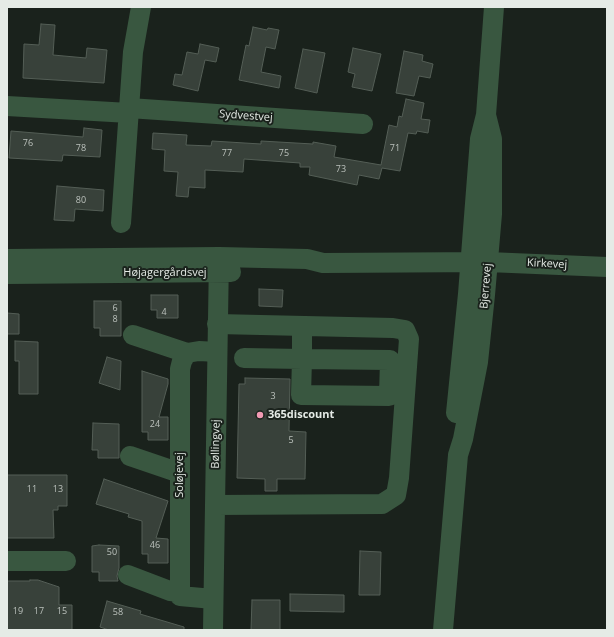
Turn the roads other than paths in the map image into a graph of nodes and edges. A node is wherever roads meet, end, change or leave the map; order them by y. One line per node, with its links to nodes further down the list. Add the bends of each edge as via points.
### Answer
1 (141, 7): 4 (street, via 133,52)
2 (494, 7): 8 (street, Bjerrevej, via 486,115 480,139)
3 (7, 106): 4 (street, Sydvestvej)
4 (129, 110): 5 (street, Sydvestvej); 6 (street)
5 (363, 124)
6 (121, 224)
7 (7, 259): 9 (street, Højagergårdsvej)
8 (479, 262): 9 (street, Højagergårdsvej, via 323,263 307,267); 10 (street, Kirkevej); 27 (street, Bjerrevej, via 478,362 458,455)
9 (219, 265): 11 (street, Højagergårdsvej); 12 (street, Bøllingvej)
10 (607, 267)
11 (7, 274)
12 (217, 324): 13 (street); 15 (street, Bøllingvej)
13 (302, 326): 17 (street, via 302,359); 20 (street, via 406,330 409,339 396,495 382,504)
14 (133, 335): 16 (street)
15 (217, 352): 16 (street); 20 (street, Bøllingvej)
16 (187, 353): 19 (street, Soløjevej, via 180,369)
17 (244, 358)
18 (130, 456): 19 (street)
19 (180, 473): 24 (street, Soløjevej)
20 (215, 504): 25 (street, Bøllingvej)
21 (7, 561): 22 (street)
22 (66, 561)
23 (128, 575): 24 (street, via 170,591)
24 (180, 592): 25 (street, via 180,596)
25 (213, 599): 26 (street, Bøllingvej)
26 (213, 630)
27 (442, 630)

